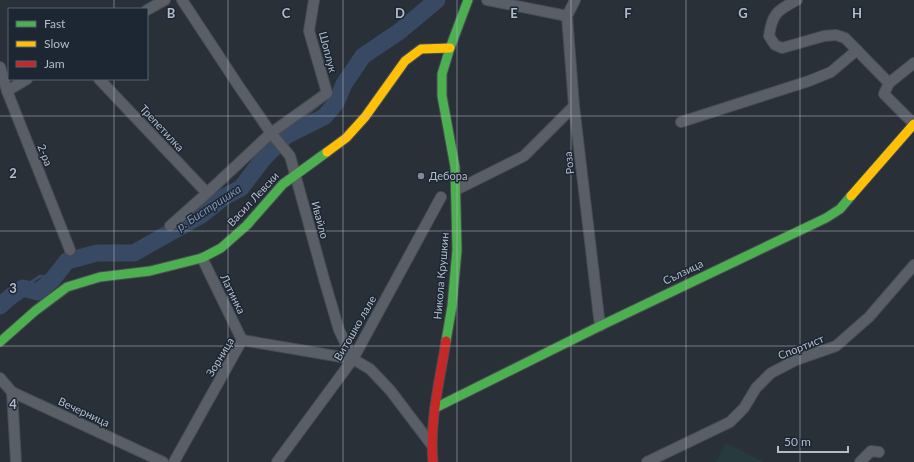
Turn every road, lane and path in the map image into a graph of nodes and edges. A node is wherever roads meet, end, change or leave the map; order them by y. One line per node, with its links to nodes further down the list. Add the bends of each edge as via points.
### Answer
1 (165, 0): 8 (street)
2 (182, 0): 21 (street, Ивайло)
3 (314, 0): 21 (street, Шоплук, via 309,31 327,93)
4 (468, 0): 10 (street, Никола Крушкин)
5 (487, 0): 9 (street)
6 (575, 0): 9 (street)
7 (797, 0): 11 (street, via 780,9 771,22 769,36 774,45 782,48 836,35 845,38)
8 (148, 9)
9 (567, 16): 18 (street, Роза)
10 (450, 48): 22 (street, Васил Левски, via 421,49 406,61 365,117 346,138); 23 (street, Никола Крушкин, via 442,74 442,96 455,167)
11 (858, 50): 16 (street); 19 (street, via 831,72)
12 (914, 63): 16 (street)
13 (0, 67): 17 (street, 2-ра)
14 (25, 80): 17 (street)
15 (101, 80): 24 (street, Трепетилка)
16 (889, 83): 20 (street, via 884,94)
17 (7, 91): 27 (street, 2-ра)
18 (574, 106): 23 (street, via 524,156); 30 (street, Роза)
19 (682, 122)
20 (914, 124): 30 (street, Сълзица, via 836,212)
21 (271, 133): 22 (street, Ивайло, via 290,156); 24 (street)
22 (295, 174): 28 (street, Васил Левски, via 247,225 221,248); 33 (street, Ивайло, via 339,330)
23 (456, 190): 36 (street, Никола Крушкин, via 457,250 453,299)
24 (207, 194): 26 (street)
25 (441, 197): 33 (street, Витошко лале)
26 (170, 226)
27 (70, 250)
28 (202, 258): 31 (street, Латинка); 32 (street, Васил Левски, via 150,271 100,277 67,287)
29 (914, 265): 44 (street, Спортист, via 869,317 836,346 796,360 770,373 730,422)
30 (600, 326): 36 (street, Сълзица)
31 (242, 340): 33 (street, Зорница); 41 (street, Зорница)
32 (0, 342)
33 (353, 359): 37 (street, via 370,369 390,390); 42 (street, Витошко лале)
34 (0, 378): 35 (street, Вечерница)
35 (12, 392): 39 (street); 40 (street, Вечерница)
36 (435, 408): 37 (street, Никола Крушкин)
37 (431, 444): 43 (street, Никола Крушкин)
38 (879, 452): 45 (street, via 871,451)
39 (16, 462)
40 (163, 462)
41 (174, 462)
42 (277, 462)
43 (434, 462)
44 (647, 462)
45 (860, 462)

